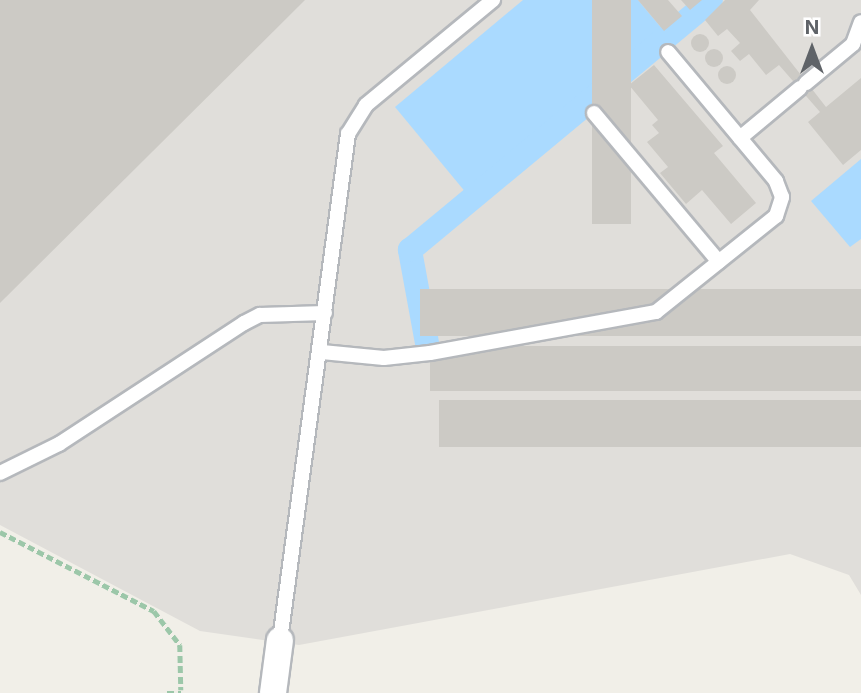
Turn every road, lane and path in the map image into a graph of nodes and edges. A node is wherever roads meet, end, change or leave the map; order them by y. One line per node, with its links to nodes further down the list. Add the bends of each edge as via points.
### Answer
1 (493, 0): 7 (lane, via 355,120 344,153)
2 (861, 22): 5 (lane, via 853,44)
3 (668, 52): 5 (lane)
4 (594, 113): 6 (lane)
5 (740, 138): 6 (lane, via 776,181 782,203 776,216)
6 (719, 262): 8 (lane, via 656,312 419,354 384,358)
7 (325, 313): 8 (lane); 9 (lane, via 260,315 59,444)
8 (322, 352): 11 (lane)
9 (0, 473)
10 (0, 532): 12 (path, via 154,611 180,645)
11 (280, 640): 14 (street)
12 (181, 691): 13 (path)
13 (167, 693)
14 (273, 693)

